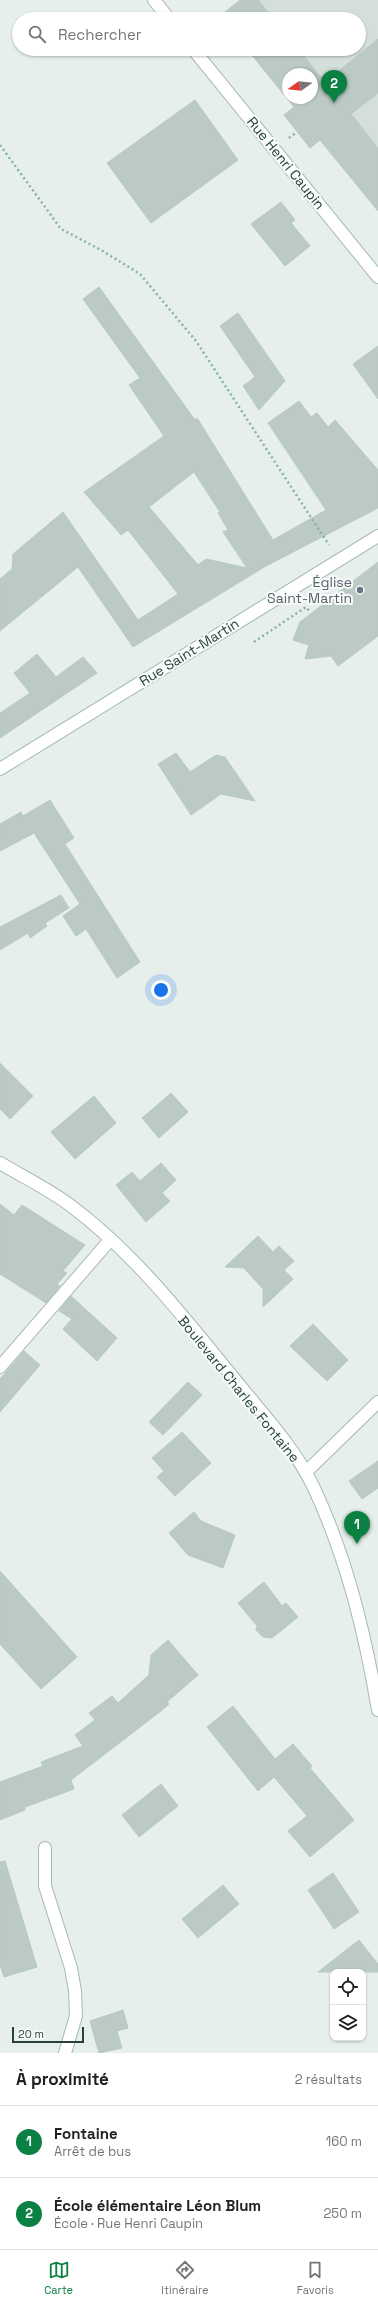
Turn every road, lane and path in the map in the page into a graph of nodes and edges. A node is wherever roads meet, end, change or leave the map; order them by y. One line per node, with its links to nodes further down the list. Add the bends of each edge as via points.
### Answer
1 (154, 0): 2 (street)
2 (163, 12)
3 (199, 56): 5 (street, Rue Henri Caupin)
4 (0, 145): 7 (path, via 61,230 102,250 140,274 196,341)
5 (378, 277)
6 (378, 536): 7 (street, Rue Saint-Martin)
7 (339, 560): 10 (street, Rue Saint-Martin)
8 (309, 612): 9 (path, via 306,607)
9 (254, 642)
10 (0, 769)
11 (0, 1163): 12 (street, Boulevard Charles Fontaine, via 71,1205)
12 (110, 1240): 13 (street); 15 (street, Boulevard Charles Fontaine, via 212,1352 287,1444)
13 (0, 1367)
14 (378, 1402): 15 (street)
15 (306, 1472): 16 (street, Boulevard Charles Fontaine, via 342,1556 357,1607)
16 (378, 1710)
17 (45, 1848): 18 (street, via 45,1886 71,1968 75,1991 76,2016)
18 (65, 2053)

